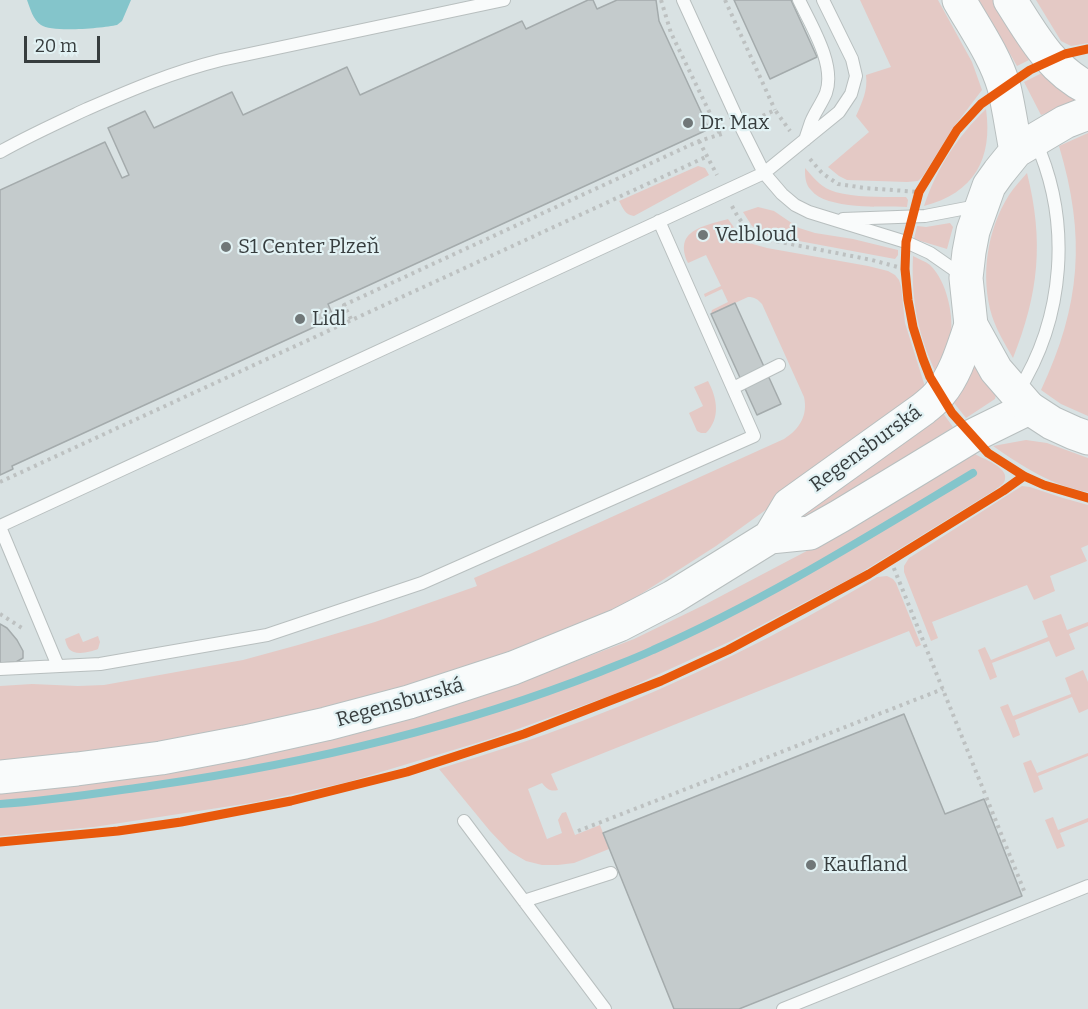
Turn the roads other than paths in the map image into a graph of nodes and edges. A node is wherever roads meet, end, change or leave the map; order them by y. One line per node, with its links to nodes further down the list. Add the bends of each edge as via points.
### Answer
1 (504, 0): 11 (lane, via 184,69 33,133)
2 (683, 0): 12 (lane)
3 (799, 0): 10 (lane, via 829,70 826,94)
4 (823, 0): 10 (lane, via 852,59 856,76 851,94 839,112)
5 (959, 0): 9 (main road, via 989,52)
6 (1010, 0): 7 (main road, via 1051,61)
7 (1088, 88)
8 (1088, 113): 9 (main road)
9 (1026, 137): 13 (main road, via 989,186); 20 (lane, via 1042,158 1054,197 1059,237 1048,326 1027,377)
10 (802, 143): 12 (lane)
11 (0, 152)
12 (765, 173): 14 (lane, via 795,205); 15 (lane)
13 (981, 206): 14 (lane, via 911,217); 16 (main road)
14 (833, 220): 16 (lane, via 906,242)
15 (659, 221): 19 (lane); 22 (lane)
16 (966, 278): 17 (main road)
17 (971, 324): 20 (main road, via 996,370); 23 (main road, Regensburská, via 951,378 940,394 789,505)
18 (780, 365): 19 (lane)
19 (733, 388): 24 (lane, via 754,436 422,583 267,635 100,664)
20 (1023, 401): 21 (main road, via 1052,423); 23 (main road, Regensburská, via 840,516 810,532)
21 (1088, 438)
22 (0, 527): 24 (lane)
23 (770, 537): 26 (main road, Regensburská, via 619,625 440,693 245,742 161,758)
24 (58, 666): 25 (lane)
25 (0, 669)
26 (0, 777)
27 (464, 821): 30 (lane)
28 (611, 873): 30 (lane)
29 (1088, 886): 32 (lane)
30 (524, 901): 31 (lane)
31 (605, 1009)
32 (783, 1009)

